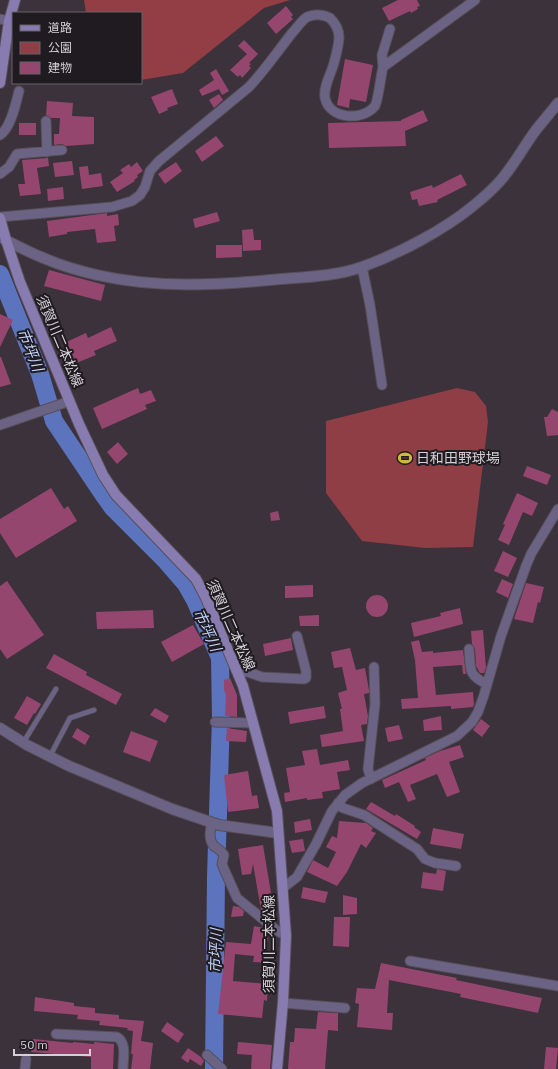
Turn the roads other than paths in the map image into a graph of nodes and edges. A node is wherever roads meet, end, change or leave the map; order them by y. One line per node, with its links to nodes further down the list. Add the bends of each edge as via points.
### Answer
1 (14, 0): 3 (main road)
2 (475, 0): 5 (street)
3 (4, 20): 6 (main road)
4 (390, 29): 5 (street, via 382,55)
5 (383, 68): 14 (street, via 376,105 360,115 352,116 341,115 332,110 325,95 335,62 338,31 328,17 317,14 310,16 303,20 249,87 150,171 140,196 112,207)
6 (0, 83)
7 (19, 91): 10 (street, via 14,112 4,133)
8 (558, 103): 16 (street, via 502,179 472,207 420,240)
9 (46, 121): 12 (street)
10 (0, 135)
11 (62, 150): 12 (street)
12 (47, 152): 13 (street, via 17,154 9,167)
13 (0, 174)
14 (0, 218): 15 (main road, 須賀川二本松線)
15 (3, 239): 16 (street, via 45,259 84,271 126,280 178,285 243,283 321,276); 18 (main road, 須賀川二本松線)
16 (362, 267): 17 (street)
17 (382, 385)
18 (70, 401): 19 (street); 24 (main road, 須賀川二本松線, via 102,475 116,495 196,579)
19 (0, 425)
20 (558, 509): 25 (street, via 531,554 501,636)
21 (297, 636): 24 (street, via 306,678 262,677 248,672)
22 (469, 649): 25 (street, via 471,673 477,680)
23 (374, 667): 33 (street, via 376,704 368,769)
24 (238, 672): 29 (main road, 須賀川二本松線)
25 (487, 684): 33 (street, via 478,712 463,731)
26 (56, 689): 31 (lane)
27 (94, 710): 32 (lane, via 70,718)
28 (215, 722): 29 (street)
29 (253, 723): 36 (main road, 須賀川二本松線, via 277,811)
30 (0, 728): 31 (street)
31 (23, 743): 32 (street)
32 (50, 756): 35 (street, via 172,809)
33 (371, 779): 34 (street, via 351,790)
34 (338, 803): 37 (street, via 343,808 364,815 417,849 425,859); 38 (street, via 296,878)
35 (212, 823): 36 (street); 39 (street, via 209,834 211,841 224,855 222,864 237,898 281,933)
36 (278, 833): 38 (main road, 須賀川二本松線)
37 (456, 866)
38 (283, 888): 39 (main road, 須賀川二本松線)
39 (286, 933): 42 (main road, 須賀川二本松線)
40 (410, 961): 41 (street)
41 (558, 986)
42 (283, 1003): 43 (street); 48 (main road, 須賀川二本松線)
43 (345, 1008)
44 (56, 1034): 46 (street, via 117,1037 123,1044)
45 (207, 1055): 47 (street)
46 (123, 1069)
47 (222, 1069)
48 (277, 1069)

